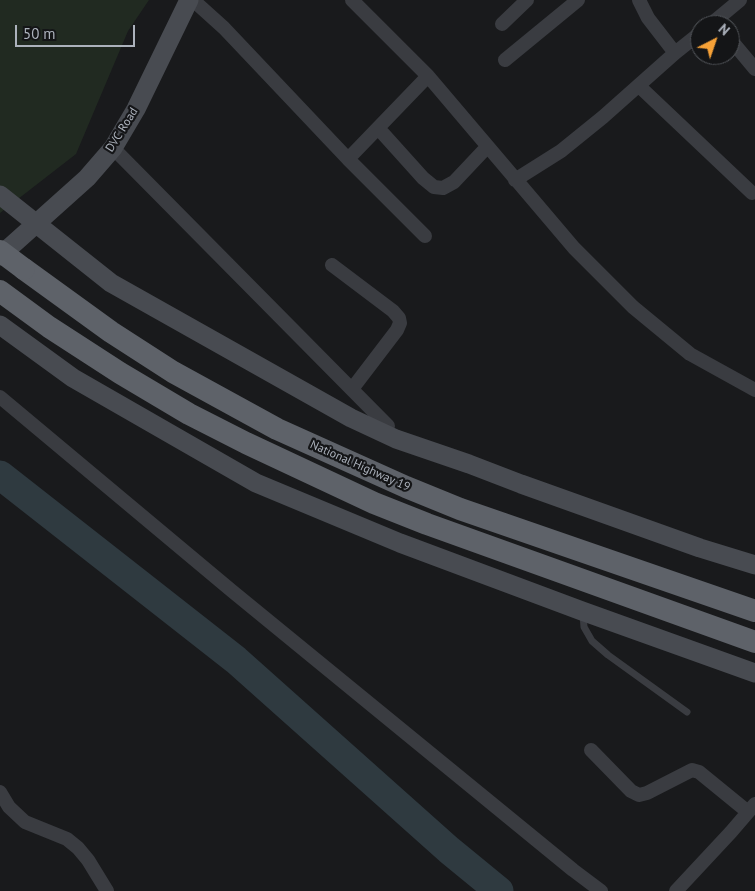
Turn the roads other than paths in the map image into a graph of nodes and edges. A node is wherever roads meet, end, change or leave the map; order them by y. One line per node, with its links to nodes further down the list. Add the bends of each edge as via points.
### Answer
1 (189, 0): 19 (main road, DVC Road, via 136,109)
2 (193, 0): 20 (street, via 224,28)
3 (352, 0): 15 (street)
4 (527, 0): 9 (street)
5 (578, 0): 13 (street)
6 (639, 0): 12 (street, via 648,18)
7 (740, 0): 8 (street)
8 (724, 15)
9 (502, 24)
10 (690, 41): 12 (street)
11 (740, 51): 14 (street)
12 (675, 53): 16 (street)
13 (505, 60)
14 (755, 69)
15 (428, 76): 17 (street); 18 (street)
16 (639, 86): 21 (street, via 561,151); 22 (street)
17 (378, 128): 18 (street, via 434,187 444,188 454,182); 20 (street)
18 (487, 147): 21 (street)
19 (113, 148): 24 (main road, DVC Road, via 87,178); 31 (street)
20 (348, 159): 25 (street)
21 (515, 180): 32 (street, via 574,248 632,307 690,354)
22 (752, 193)
23 (0, 195): 24 (main road)
24 (36, 224): 27 (main road, DVC Road); 35 (main road, via 111,283 351,418 396,439)
25 (425, 236)
26 (0, 251): 37 (highway, National Highway 19, bridge, via 110,332 173,372 286,434 460,508)
27 (0, 256)
28 (332, 265): 31 (street, via 393,311 400,323)
29 (0, 291): 38 (highway, via 120,373 246,444 427,524)
30 (0, 325): 36 (main road, via 73,378 256,483 400,543)
31 (352, 389): 34 (street)
32 (755, 390)
33 (0, 397): 45 (street)
34 (388, 426)
35 (755, 565)
36 (582, 611): 39 (main road); 40 (lane, via 584,627 592,641)
37 (755, 611)
38 (755, 642)
39 (755, 673)
40 (687, 712)
41 (591, 750): 43 (street, via 631,791 639,795 692,770)
42 (0, 792): 44 (street, via 9,807 25,822 68,839 78,848)
43 (752, 808): 46 (street)
44 (106, 891)
45 (601, 891)
46 (676, 891)

